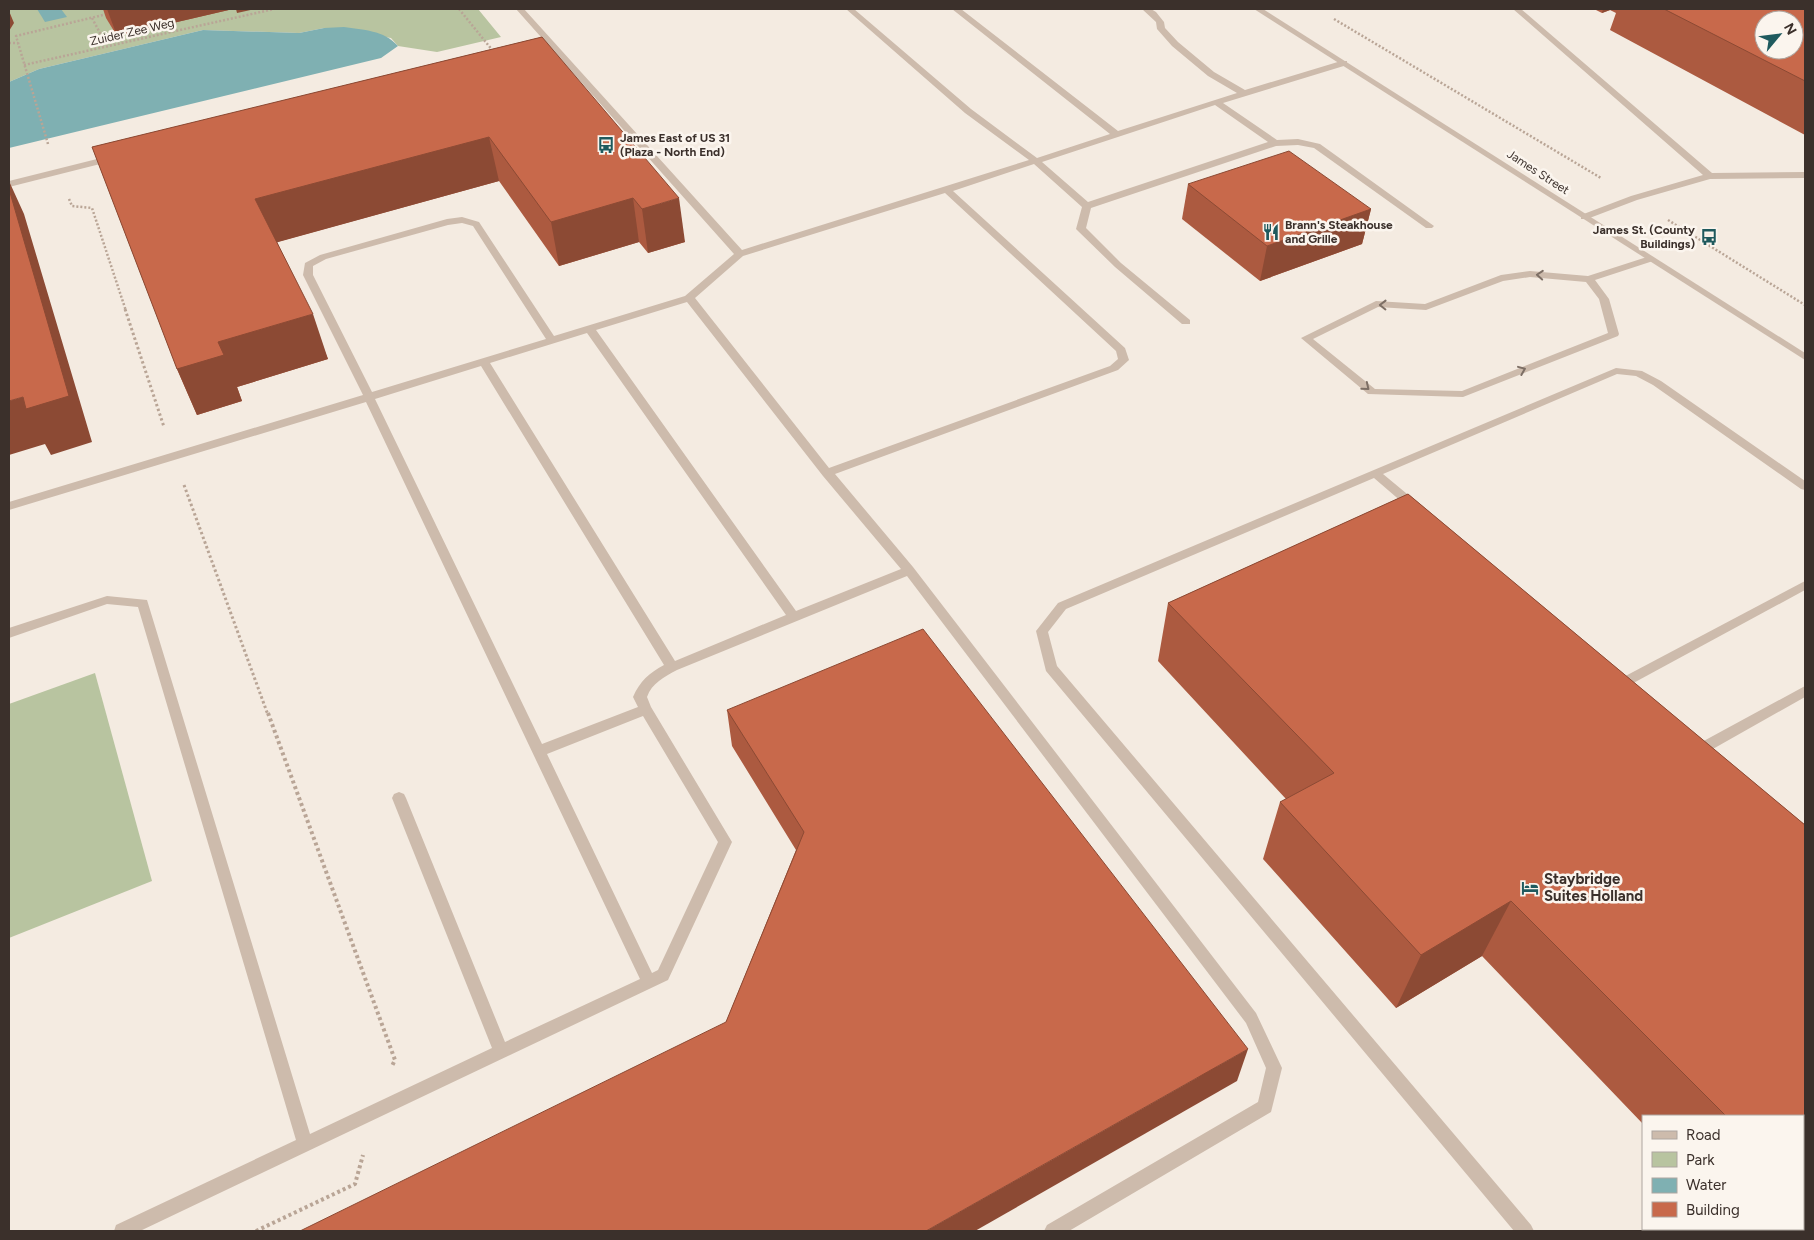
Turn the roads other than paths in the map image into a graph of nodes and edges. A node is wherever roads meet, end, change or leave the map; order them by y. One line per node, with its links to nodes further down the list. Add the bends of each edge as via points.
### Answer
1 (520, 9): 21 (street, via 550,50)
2 (850, 9): 13 (street, via 968,111)
3 (956, 9): 10 (street)
4 (1146, 9): 8 (street, via 1157,18 1161,29 1175,44 1211,74)
5 (1258, 9): 7 (street, James Street)
6 (1517, 9): 15 (street)
7 (1344, 63): 8 (street); 19 (street, James Street)
8 (1245, 94): 9 (street)
9 (1216, 102): 10 (street); 11 (street)
10 (1116, 134): 13 (street)
11 (1276, 143): 18 (street); 20 (street, via 1298,142 1317,146)
12 (126, 155): 16 (street)
13 (1036, 161): 17 (street); 18 (street)
14 (1805, 175): 15 (street)
15 (1710, 176): 19 (street)
16 (9, 184)
17 (947, 190): 21 (street); 31 (street, via 1121,350 1124,360 1114,368)
18 (1088, 206): 25 (street, via 1081,229)
19 (1584, 216): 22 (street, James Street)
20 (1429, 226)
21 (740, 254): 24 (street)
22 (1650, 259): 23 (street); 28 (street, James Street)
23 (1589, 279): 23 (street, one-way to 23, via 1530,274 1501,278 1426,307 1376,304 1306,338 1372,392 1463,394 1614,334 1604,299)
24 (688, 298): 26 (street); 31 (street)
25 (1186, 322)
26 (590, 329): 27 (street); 38 (street)
27 (552, 341): 29 (street); 30 (street, via 476,224 462,220 447,222 323,257 308,265 308,275)
28 (1805, 357)
29 (484, 362): 30 (street); 40 (street)
30 (369, 398): 34 (street); 46 (street)
31 (828, 473): 36 (street)
32 (1375, 473): 33 (street, via 1616,371 1638,373 1657,383); 35 (street); 54 (street, via 1062,606 1042,631 1051,668)
33 (1805, 486)
34 (9, 506)
35 (1420, 512)
36 (909, 570): 38 (street); 53 (street, via 1252,1018 1274,1068 1266,1107)
37 (1805, 586): 42 (street, via 1617,680)
38 (794, 617): 40 (street)
39 (9, 633): 51 (street, via 107,600 143,603)
40 (672, 667): 43 (street, via 644,686 640,697)
41 (1805, 691): 45 (street)
42 (1635, 696)
43 (646, 709): 46 (street); 49 (street, via 725,842 663,975)
44 (1685, 738): 45 (street)
45 (1699, 750): 47 (street)
46 (539, 751): 49 (street)
47 (1713, 763)
48 (399, 798): 50 (street)
49 (649, 982): 50 (street)
50 (501, 1052): 51 (street)
51 (305, 1144): 52 (street)
52 (122, 1231)
53 (1053, 1231)
54 (1525, 1231)

